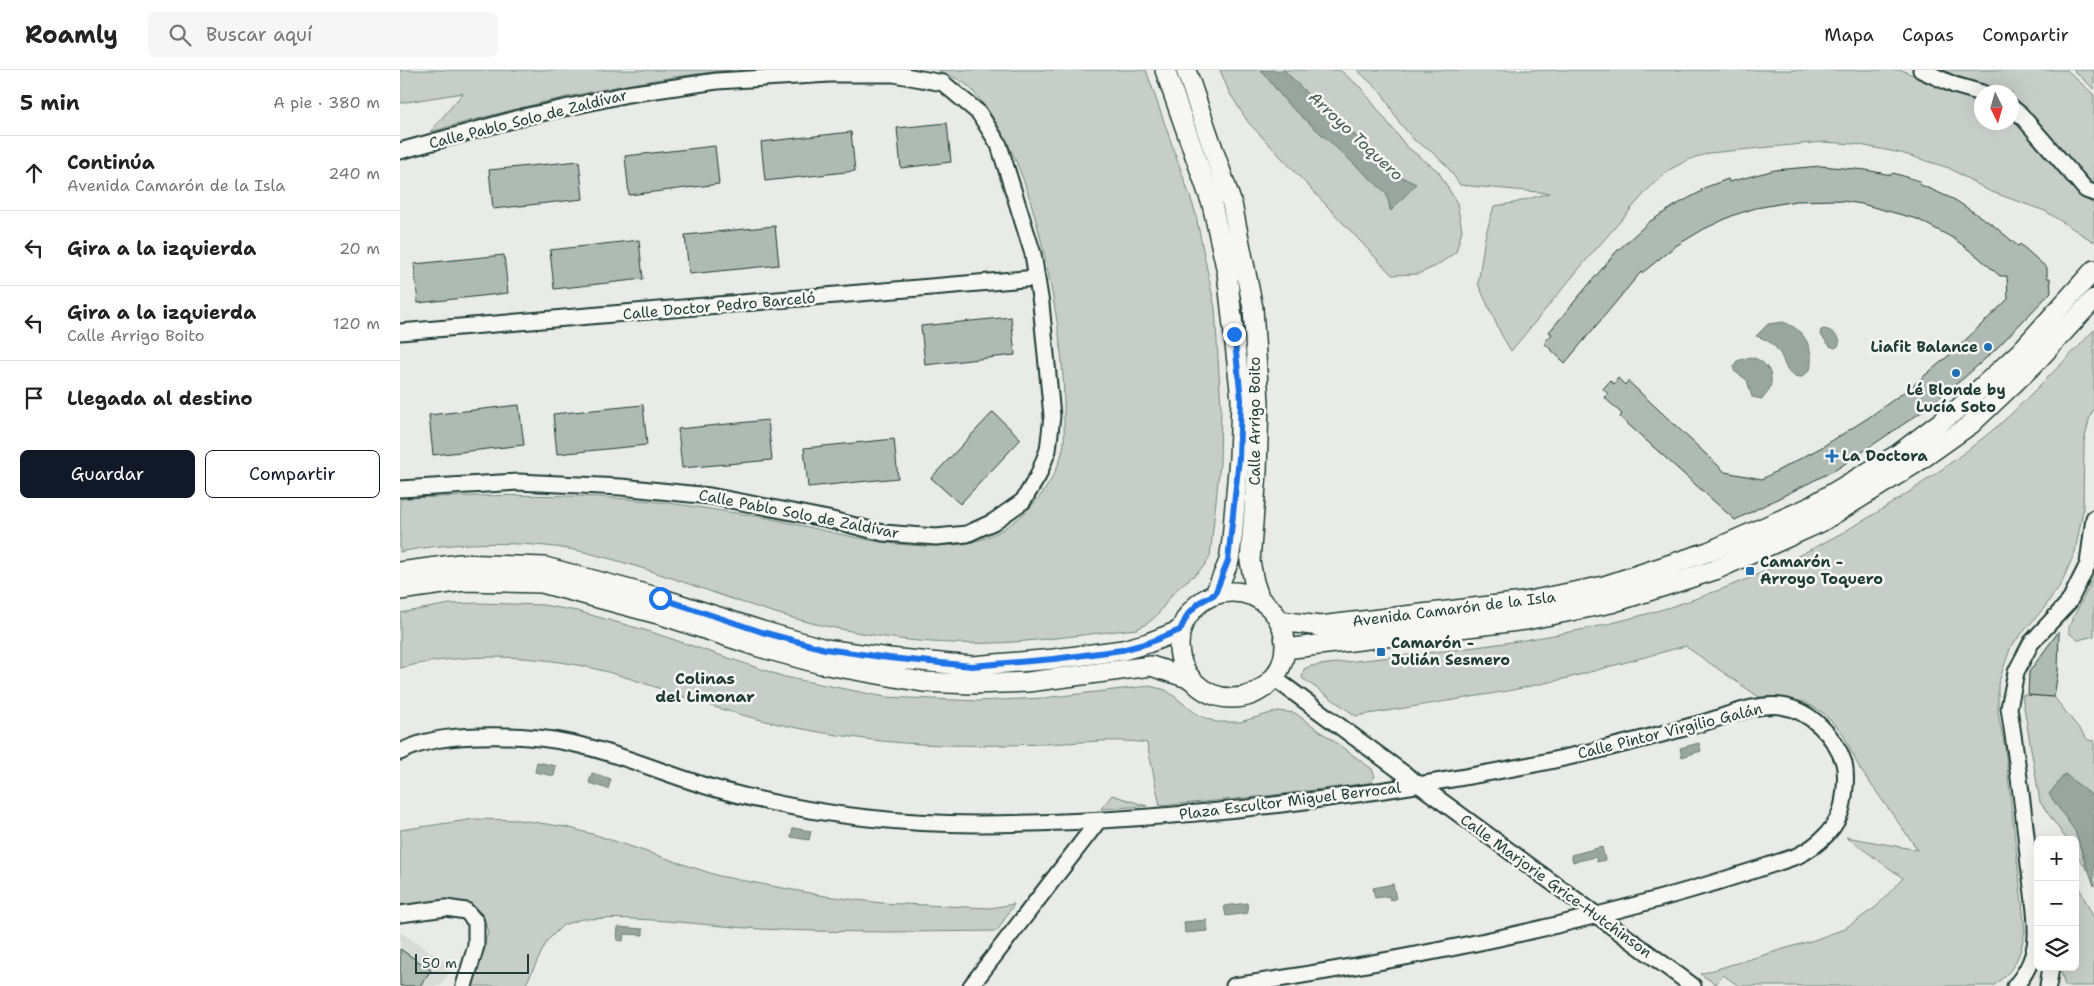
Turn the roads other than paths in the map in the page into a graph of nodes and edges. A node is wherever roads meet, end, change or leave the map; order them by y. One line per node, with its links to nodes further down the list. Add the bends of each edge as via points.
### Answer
1 (1165, 70): 16 (main road, Calle Arrigo Boito, via 1212,204 1227,272 1241,399 1232,540)
2 (1186, 70): 17 (main road, Calle Arrigo Boito, via 1232,204 1253,308 1259,402 1250,561)
3 (1921, 70): 4 (street)
4 (1974, 91)
5 (2019, 113): 7 (street, via 2086,190)
6 (400, 150): 9 (street, Calle Pablo Solo de Zaldívar, via 522,117 628,94 717,81 830,74 894,74 943,83 979,113 999,145 1033,254)
7 (2094, 193)
8 (2094, 270): 18 (main road, Avenida Camarón de la Isla, via 2020,352 1958,409 1897,454 1808,508 1708,552 1604,586 1524,602 1320,626)
9 (1037, 278): 11 (street, Calle Doctor Pedro Barceló); 12 (street, Calle Pablo Solo de Zaldívar, via 1052,416 1048,450 1023,501 993,522 967,534 936,537 883,533 710,496 621,487 518,482)
10 (2094, 299): 20 (main road, Avenida Camarón de la Isla, via 2034,364 1971,424 1821,522 1715,570 1611,603 1526,620)
11 (400, 332)
12 (400, 489)
13 (2094, 518): 28 (street, via 2088,564 2069,602 2031,644 2016,672 2009,708)
14 (400, 572): 19 (main road, via 460,564 544,566 825,649 972,666 1122,650)
15 (400, 590): 22 (main road, via 464,581 542,584 662,615 821,664 923,682 1028,682 1150,666)
16 (1215, 594): 17 (main road, via 1238,592); 19 (main road, via 1188,614)
17 (1260, 600): 18 (main road)
18 (1280, 621): 20 (main road, via 1285,634)
19 (1180, 630): 22 (main road, via 1178,647 1182,664)
20 (1285, 649): 21 (main road, via 1282,664)
21 (1274, 678): 22 (main road, via 1259,690 1242,697 1223,697 1206,691); 24 (street, Plaza Escultor Miguel Berrocal)
22 (1191, 680)
23 (400, 752): 25 (street, Plaza Escultor Miguel Berrocal, via 427,741 450,737 501,735 573,743 712,788 823,812 933,823)
24 (1420, 785): 25 (street, Plaza Escultor Miguel Berrocal, via 1239,809); 27 (street, Calle Marjorie Grice-Hutchinson); 27 (street, Calle Pintor Virgilio Galán, via 1628,743 1764,706 1796,709 1819,724 1834,743 1844,765 1846,788 1842,810 1833,828 1815,846 1771,865)
25 (1099, 820): 32 (street)
26 (400, 914): 31 (street, via 446,908 466,911 476,922 476,946)
27 (1597, 915): 33 (street, Calle Pintor Virgilio Galán, via 1443,951); 34 (street, Calle Marjorie Grice-Hutchinson)
28 (2036, 926)
29 (2034, 951): 35 (street, via 2027,970)
30 (2050, 971): 36 (street)
31 (464, 986)
32 (972, 986)
33 (1234, 986)
34 (1693, 986)
35 (2015, 986)
36 (2048, 986)

